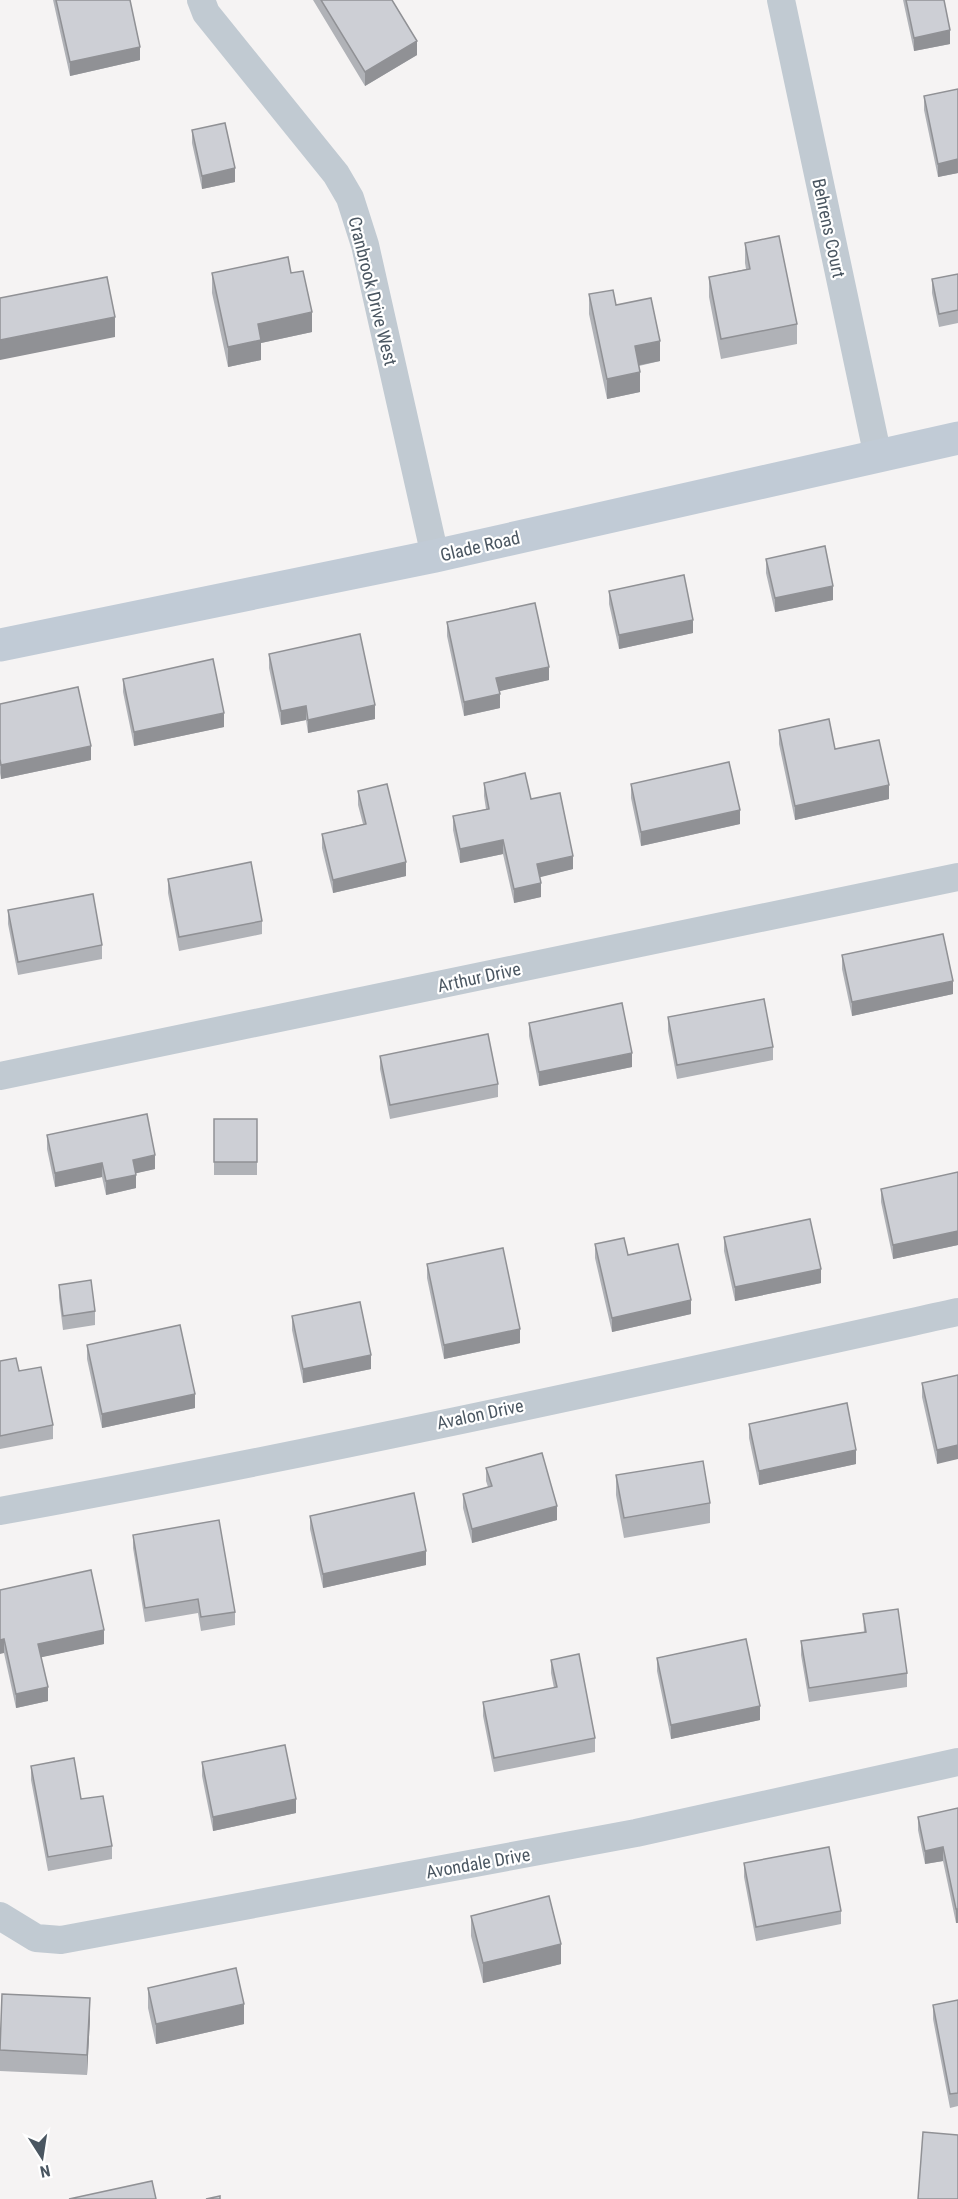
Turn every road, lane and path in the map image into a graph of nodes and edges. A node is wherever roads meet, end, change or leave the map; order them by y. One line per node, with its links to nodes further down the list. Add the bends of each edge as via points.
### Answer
1 (201, 0): 5 (street, Cranbrook Drive West, via 206,13 336,174 350,198 365,245)
2 (781, 0): 4 (street, Behrens Court)
3 (958, 438): 4 (main road, Glade Road)
4 (878, 457): 5 (main road, Glade Road)
5 (435, 556): 6 (main road, Glade Road)
6 (0, 645)
7 (958, 877): 8 (street, Arthur Drive)
8 (0, 1076)
9 (958, 1312): 10 (street, Avalon Drive, via 638,1382)
10 (0, 1511)
11 (958, 1762): 12 (street, Avondale Drive, via 636,1833 61,1940 36,1938)
12 (0, 1916)

